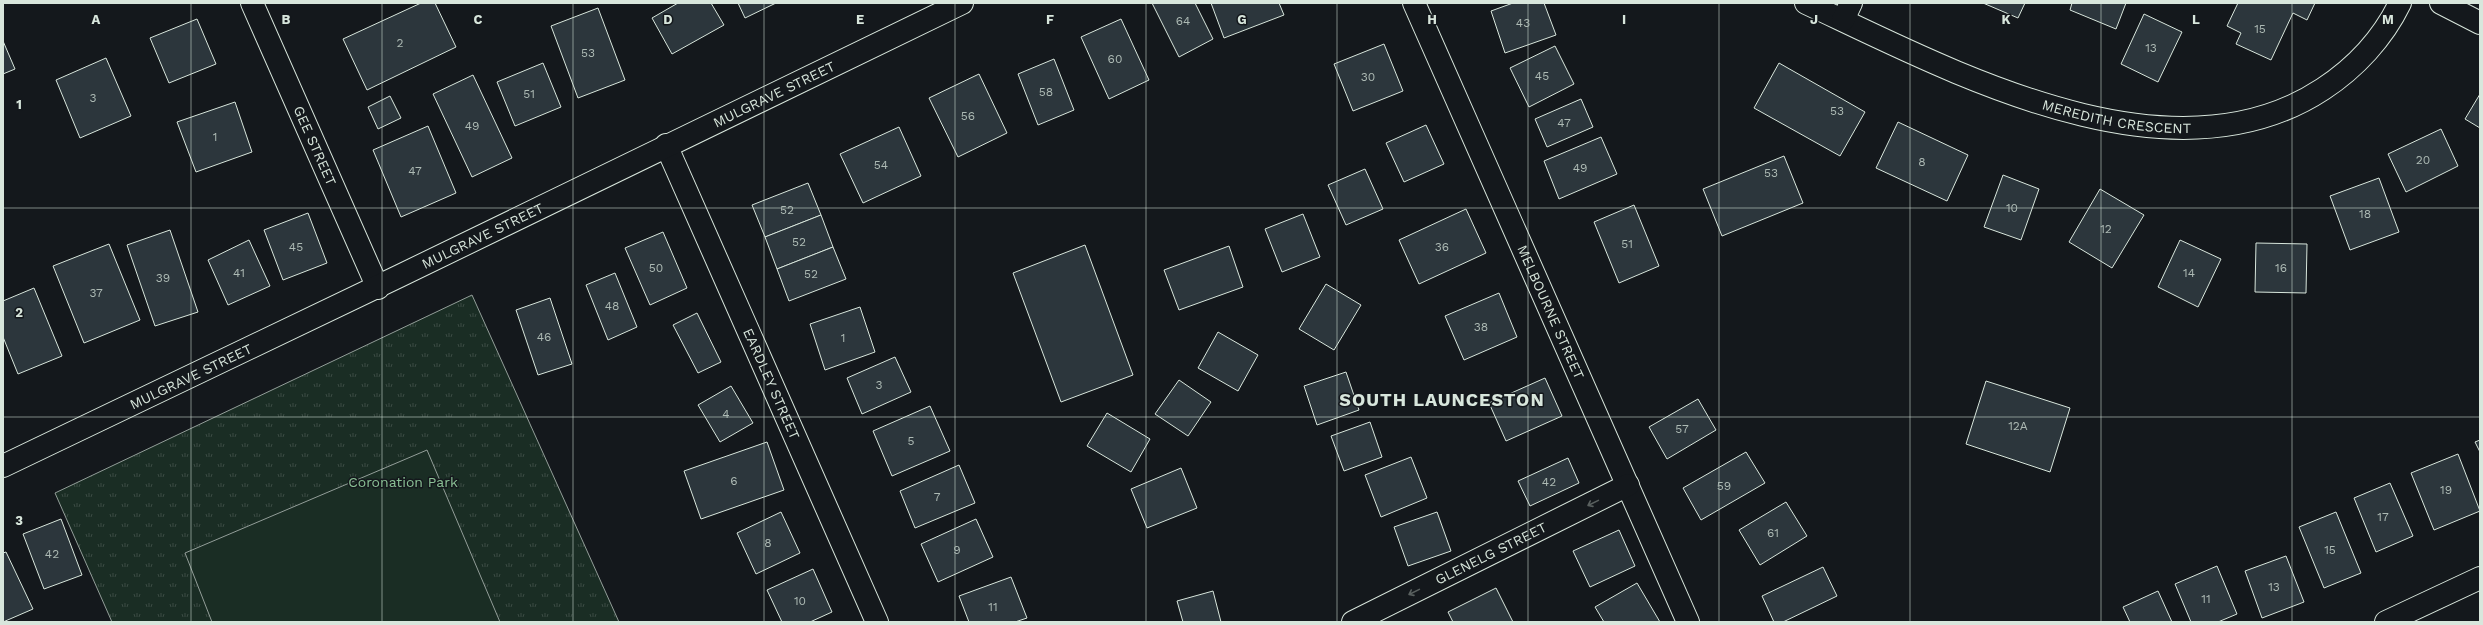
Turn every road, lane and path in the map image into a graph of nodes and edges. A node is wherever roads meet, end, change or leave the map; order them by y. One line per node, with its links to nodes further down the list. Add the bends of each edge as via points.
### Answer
1 (252, 3): 11 (street, GEE STREET)
2 (962, 3): 7 (street, MULGRAVE STREET)
3 (1414, 3): 13 (street, MELBOURNE STREET)
4 (1806, 3): 8 (street, MEREDITH CRESCENT)
5 (2400, 3): 8 (street, MEREDITH CRESCENT, via 2380,37 2355,64 2338,80 2309,99 2253,122 2191,128 2157,128 2120,123 2048,106 1920,57)
6 (2441, 3): 9 (street)
7 (927, 11): 10 (street, MULGRAVE STREET)
8 (1847, 12)
9 (2480, 23)
10 (666, 145): 11 (street, MULGRAVE STREET); 15 (street, EARDLEY STREET)
11 (378, 288): 12 (street, MULGRAVE STREET)
12 (3, 466)
13 (1628, 485): 16 (street, GLENELG STREET, one-way to 16); 17 (street, MELBOURNE STREET)
14 (2480, 578): 18 (street)
15 (877, 622)
16 (1353, 622)
17 (1688, 622)
18 (2386, 622)

